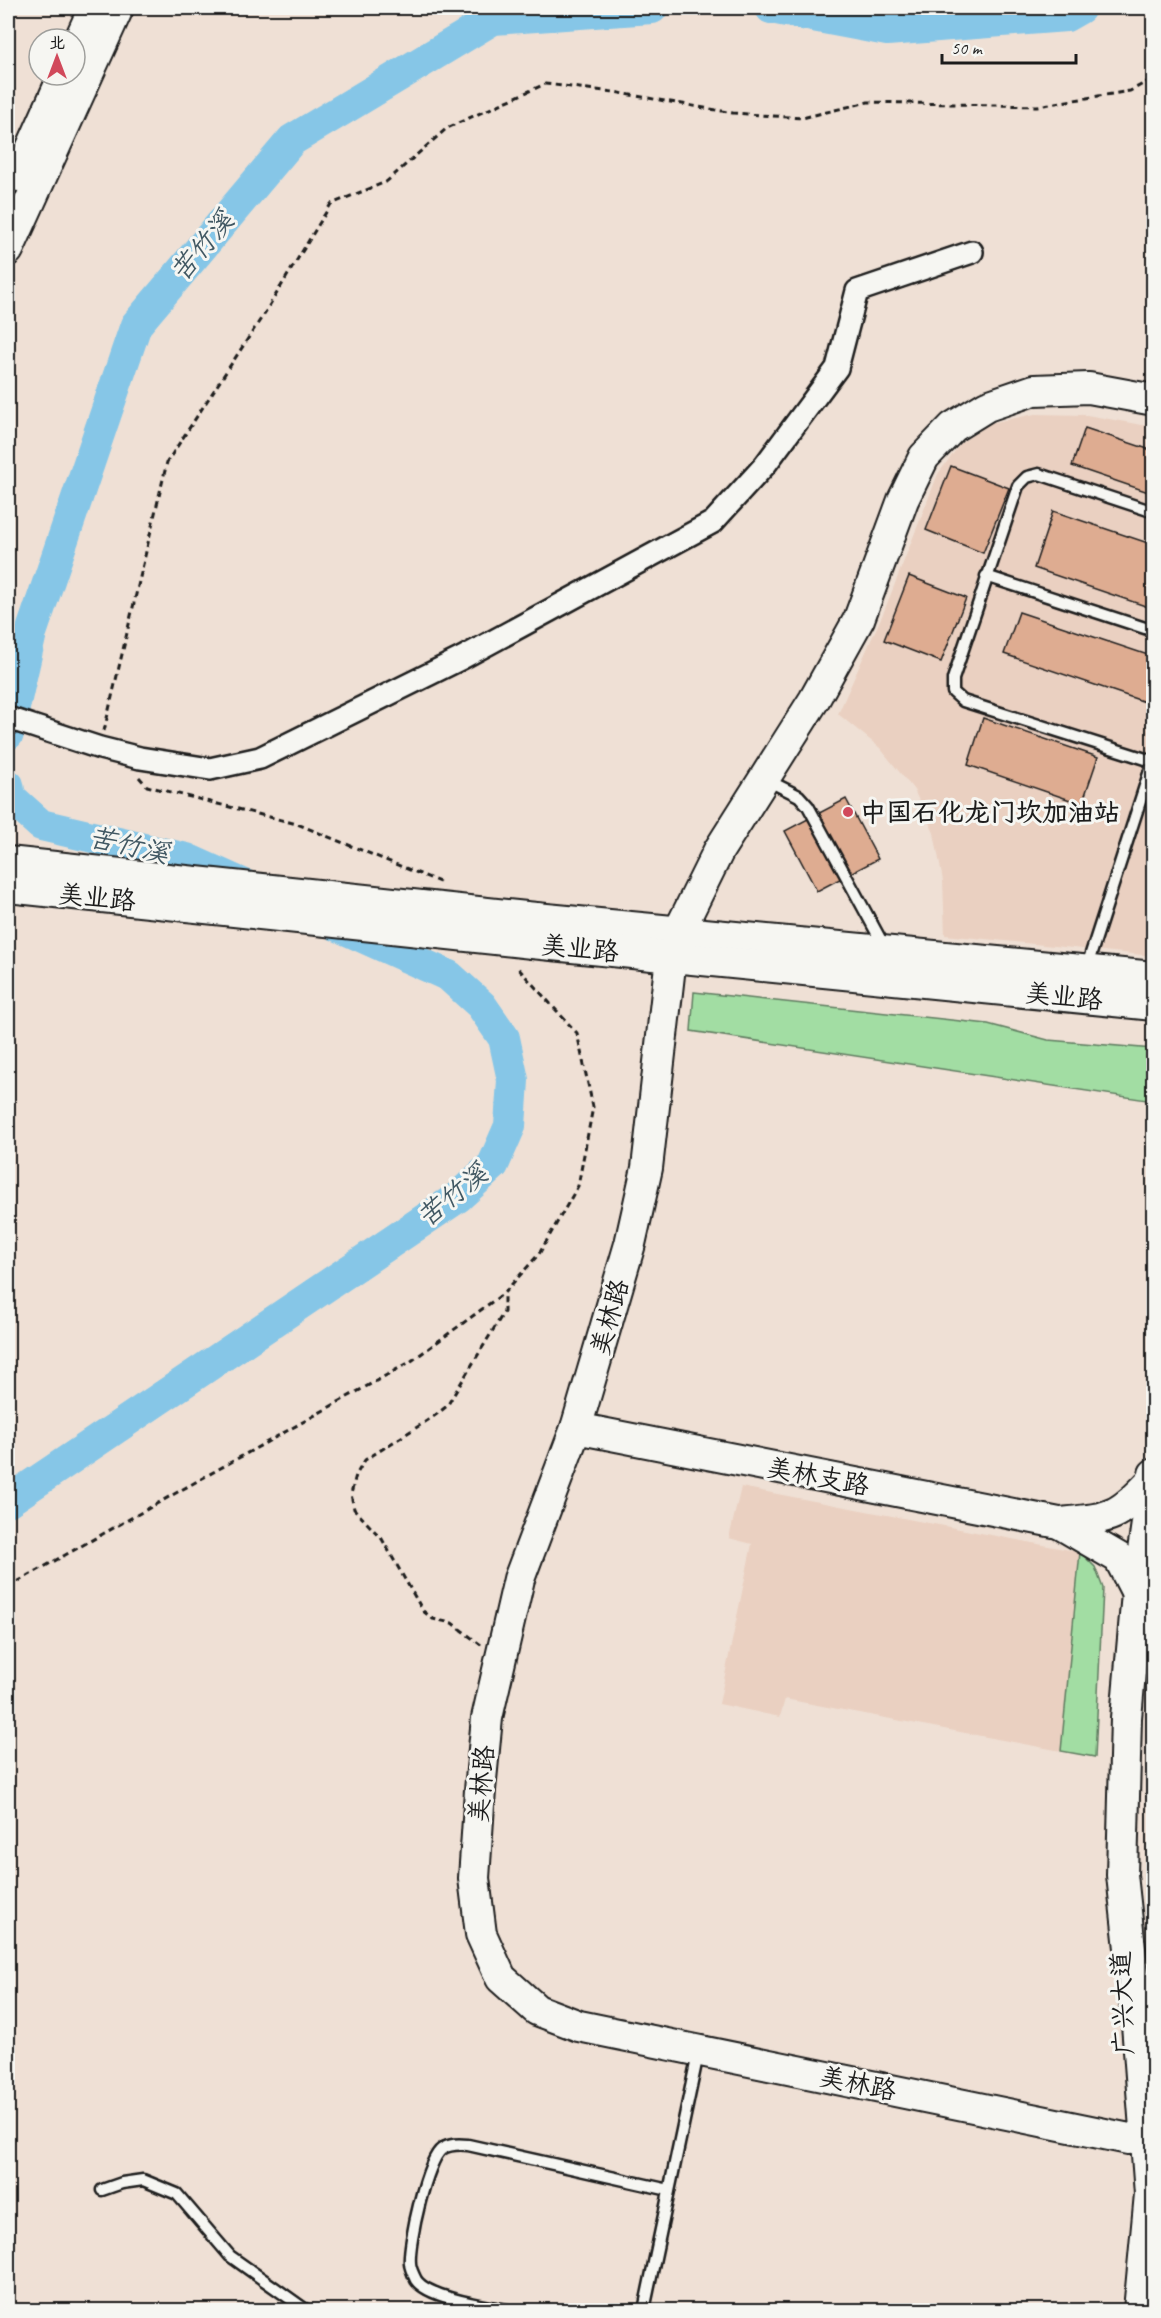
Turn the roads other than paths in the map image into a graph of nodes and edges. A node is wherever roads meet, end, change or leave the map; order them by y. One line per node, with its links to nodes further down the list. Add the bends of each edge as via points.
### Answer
1 (94, 8): 3 (street)
2 (118, 8): 6 (street)
3 (85, 27)
4 (59, 87): 5 (street)
5 (8, 201)
6 (8, 250)
7 (972, 252): 12 (street, via 857,291 837,368 765,465 713,522 462,658 260,758 210,770 140,758)
8 (1154, 400): 14 (street, 美林路, via 1089,388 1034,390 987,406 953,427 924,458 903,500 859,619)
9 (1154, 512): 10 (lane, via 1039,474 1027,477 1018,486)
10 (986, 576): 11 (lane); 13 (lane, via 953,679 953,692 963,701)
11 (1154, 631)
12 (8, 718)
13 (1153, 759): 20 (lane)
14 (764, 779): 18 (street, 美林路, via 719,850); 19 (lane, via 788,789 808,806)
15 (8, 862): 17 (street, 美业路, bridge)
16 (8, 887): 17 (street, 美业路, bridge)
17 (527, 941): 18 (street, 美业路)
18 (674, 945): 19 (street, 美业路); 21 (street, 美业路); 22 (street, 美林路, via 647,1168 630,1244)
19 (888, 952): 20 (street, 美业路)
20 (1086, 971): 21 (street, 美业路)
21 (1153, 998)
22 (576, 1428): 24 (street, 美林支路); 27 (street, 美林路, via 519,1579 487,1718 474,1878 481,1934 501,1978 537,2010 579,2026)
23 (1153, 1477): 24 (street, via 1132,1502 1114,1515); 25 (street, 广兴大道)
24 (1059, 1524): 25 (street, via 1119,1558)
25 (1137, 1593): 26 (street, 广兴大道, via 1126,1718)
26 (1122, 1875): 28 (street, 广兴大道, via 1118,1973); 35 (street, 广兴大道, via 1150,2194)
27 (699, 2050): 28 (street, 美林路); 30 (lane)
28 (1129, 2139): 34 (street, 广兴大道, via 1132,2200)
29 (102, 2190): 31 (lane, via 142,2180 177,2194 230,2256)
30 (669, 2190): 32 (lane, via 468,2145 454,2144 440,2150 429,2166 411,2244 410,2265 417,2282 445,2297); 33 (lane)
31 (306, 2310)
32 (507, 2310)
33 (644, 2310)
34 (1120, 2310)
35 (1139, 2310)

